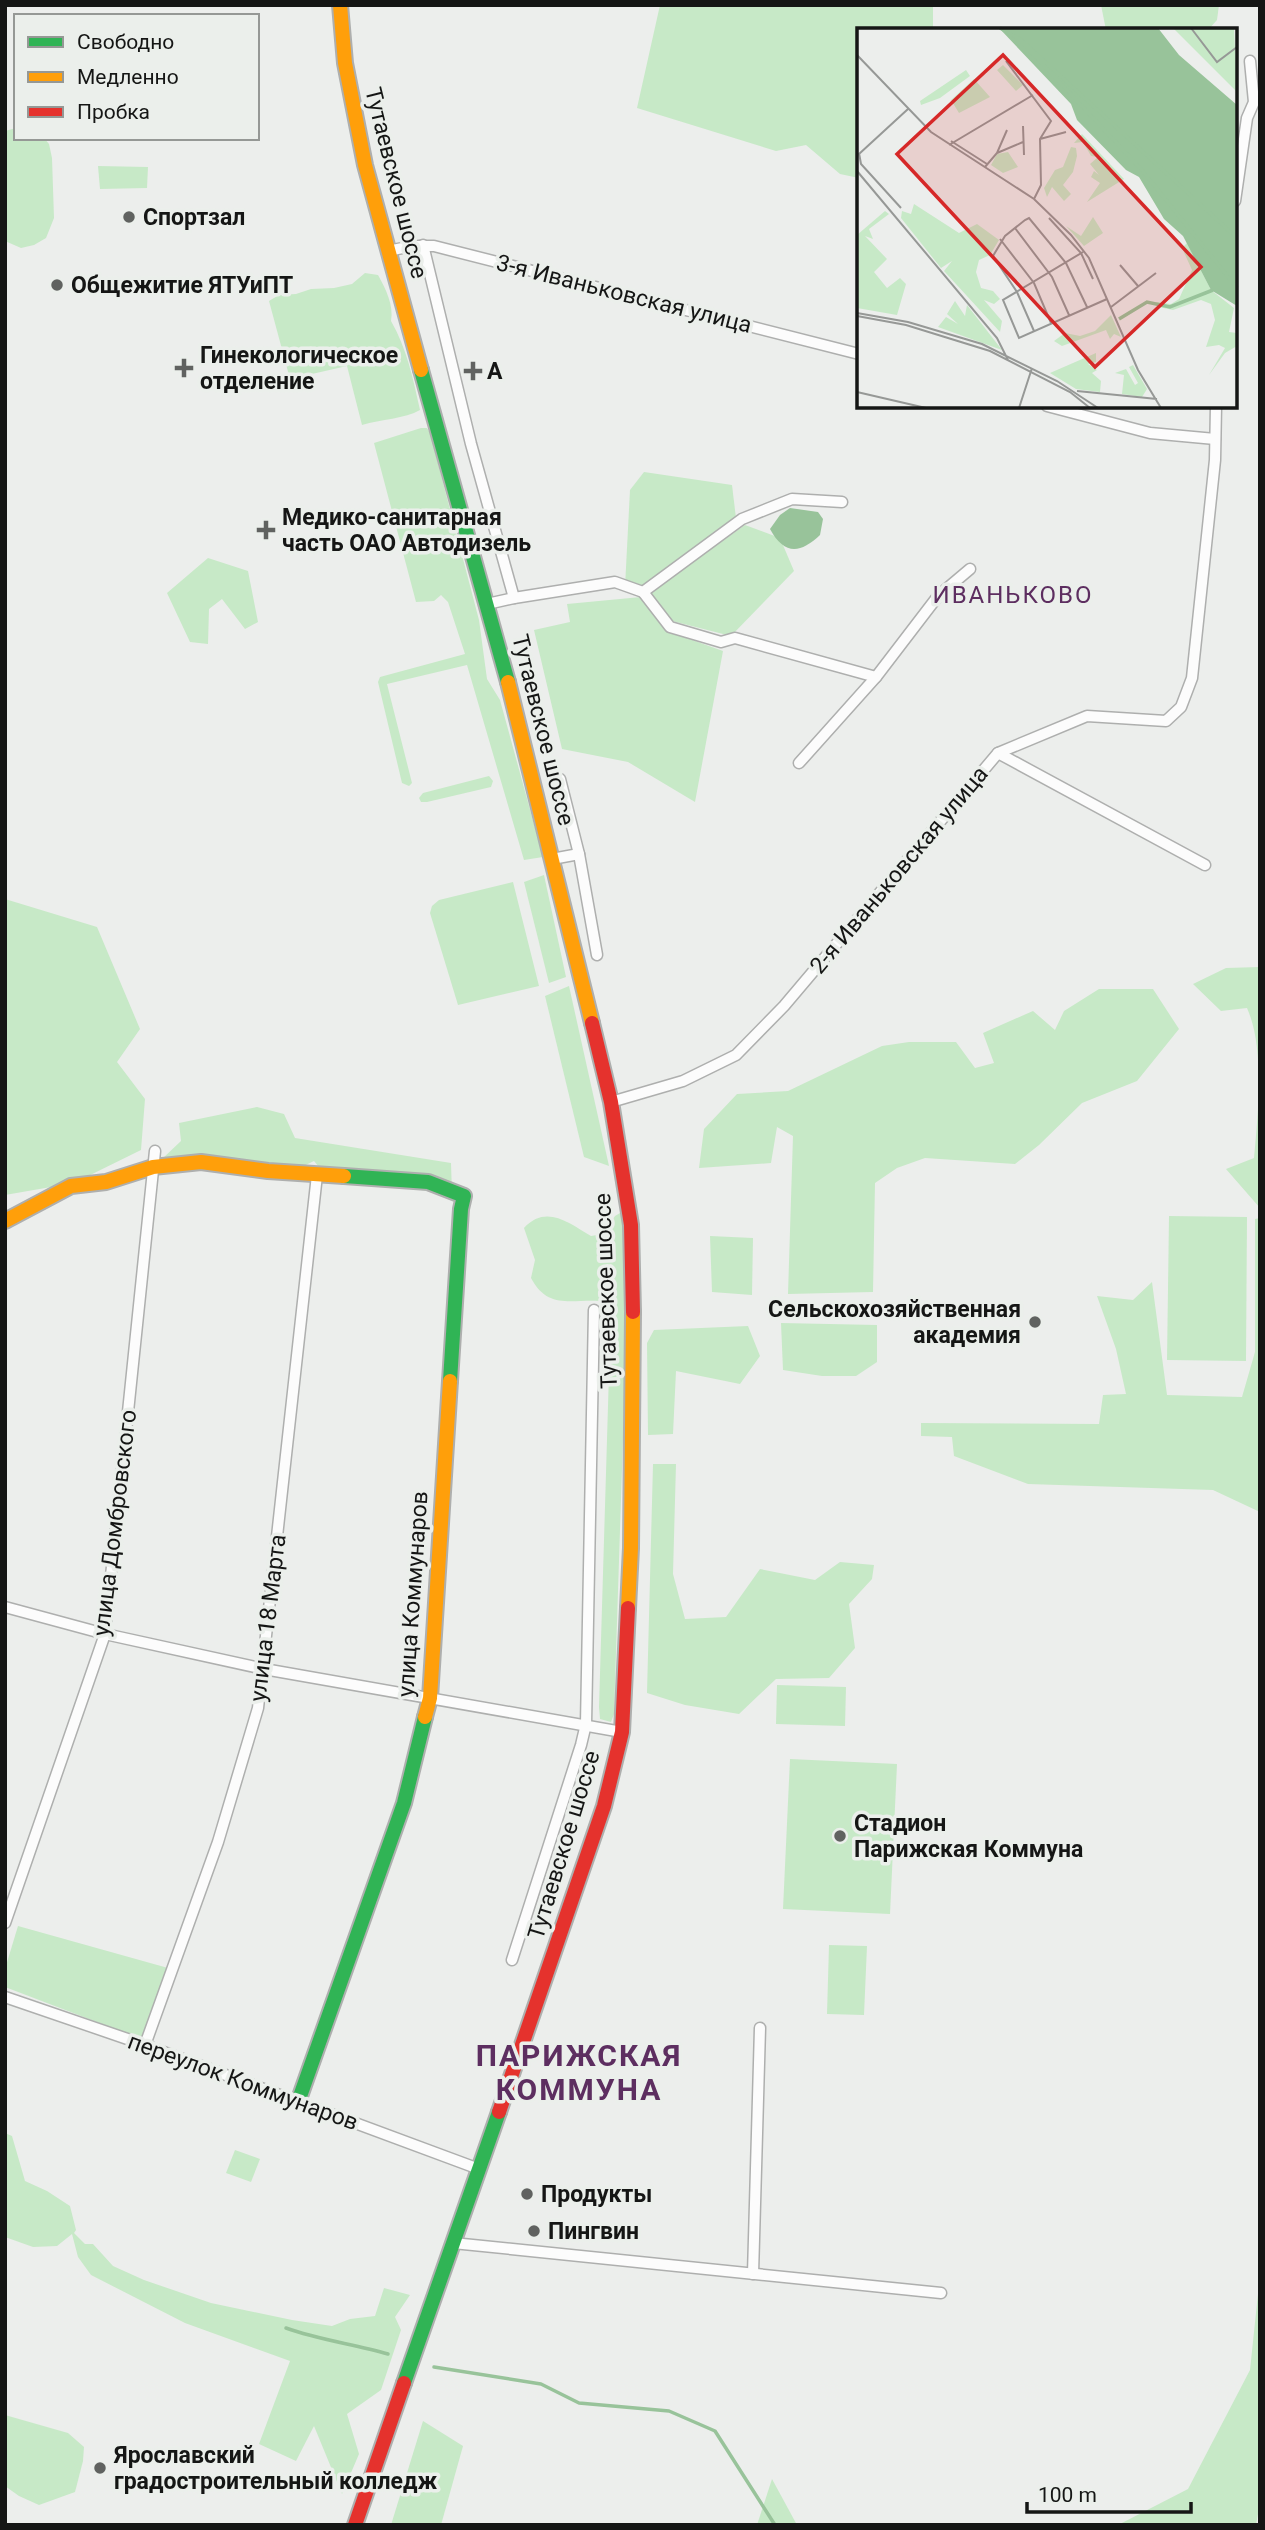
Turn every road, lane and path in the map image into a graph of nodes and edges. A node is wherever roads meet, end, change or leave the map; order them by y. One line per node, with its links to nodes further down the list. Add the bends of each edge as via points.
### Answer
1 (340, 5): 5 (main road, Тутаевское шоссе, via 354,113)
2 (1250, 61): 3 (street, via 1254,102 1247,118)
3 (1237, 187)
4 (423, 245): 5 (street, 3-я Иваньковская улица); 6 (street, 3-я Иваньковская улица); 13 (street)
5 (388, 251): 14 (main road, Тутаевское шоссе)
6 (857, 354)
7 (1055, 408): 9 (street, via 1150,433)
8 (1216, 408): 9 (street, 2-я Иваньковская улица)
9 (1216, 439): 16 (street, 2-я Иваньковская улица, via 1192,678 1181,707 1166,721 1087,716)
10 (842, 502): 12 (street, via 793,499 742,519)
11 (970, 569): 15 (street, via 938,596)
12 (643, 592): 13 (street, via 615,582); 15 (street, via 670,627 722,642 735,638)
13 (514, 598): 14 (street)
14 (487, 604): 20 (main road, Тутаевское шоссе)
15 (876, 677): 17 (street)
16 (998, 753): 21 (street); 23 (street, 2-я Иваньковская улица, via 784,1006 736,1055 683,1081)
17 (799, 763)
18 (560, 779): 19 (street)
19 (579, 854): 20 (street); 22 (street)
20 (552, 859): 23 (main road, Тутаевское шоссе)
21 (1205, 865)
22 (597, 955)
23 (611, 1102): 34 (main road, Тутаевское шоссе, via 631,1225 634,1314 631,1548)
24 (155, 1151): 25 (street, улица Домбровского)
25 (153, 1167): 26 (main road, via 201,1162); 27 (main road, via 106,1182 71,1186); 30 (street, улица Домбровского)
26 (317, 1175): 31 (street, улица 18 Марта); 32 (main road, улица Коммунаров, via 428,1182 464,1196)
27 (5, 1221)
28 (594, 1311): 33 (street)
29 (5, 1607): 30 (street)
30 (105, 1634): 31 (street); 35 (street, улица Домбровского)
31 (264, 1669): 32 (street); 39 (street, улица 18 Марта, via 258,1708 218,1842)
32 (430, 1698): 33 (street); 40 (main road, улица Коммунаров, via 404,1803)
33 (586, 1724): 34 (street); 36 (street)
34 (622, 1732): 41 (main road, Тутаевское шоссе, via 604,1806)
35 (5, 1923)
36 (512, 1961)
37 (5, 1997): 39 (street, переулок Коммунаров)
38 (760, 2028): 43 (street)
39 (145, 2045): 40 (street, переулок Коммунаров)
40 (299, 2102): 41 (street, переулок Коммунаров)
41 (479, 2169): 42 (main road, Тутаевское шоссе)
42 (453, 2243): 43 (street); 45 (main road, Тутаевское шоссе)
43 (753, 2274): 44 (street)
44 (941, 2293)
45 (355, 2525)

